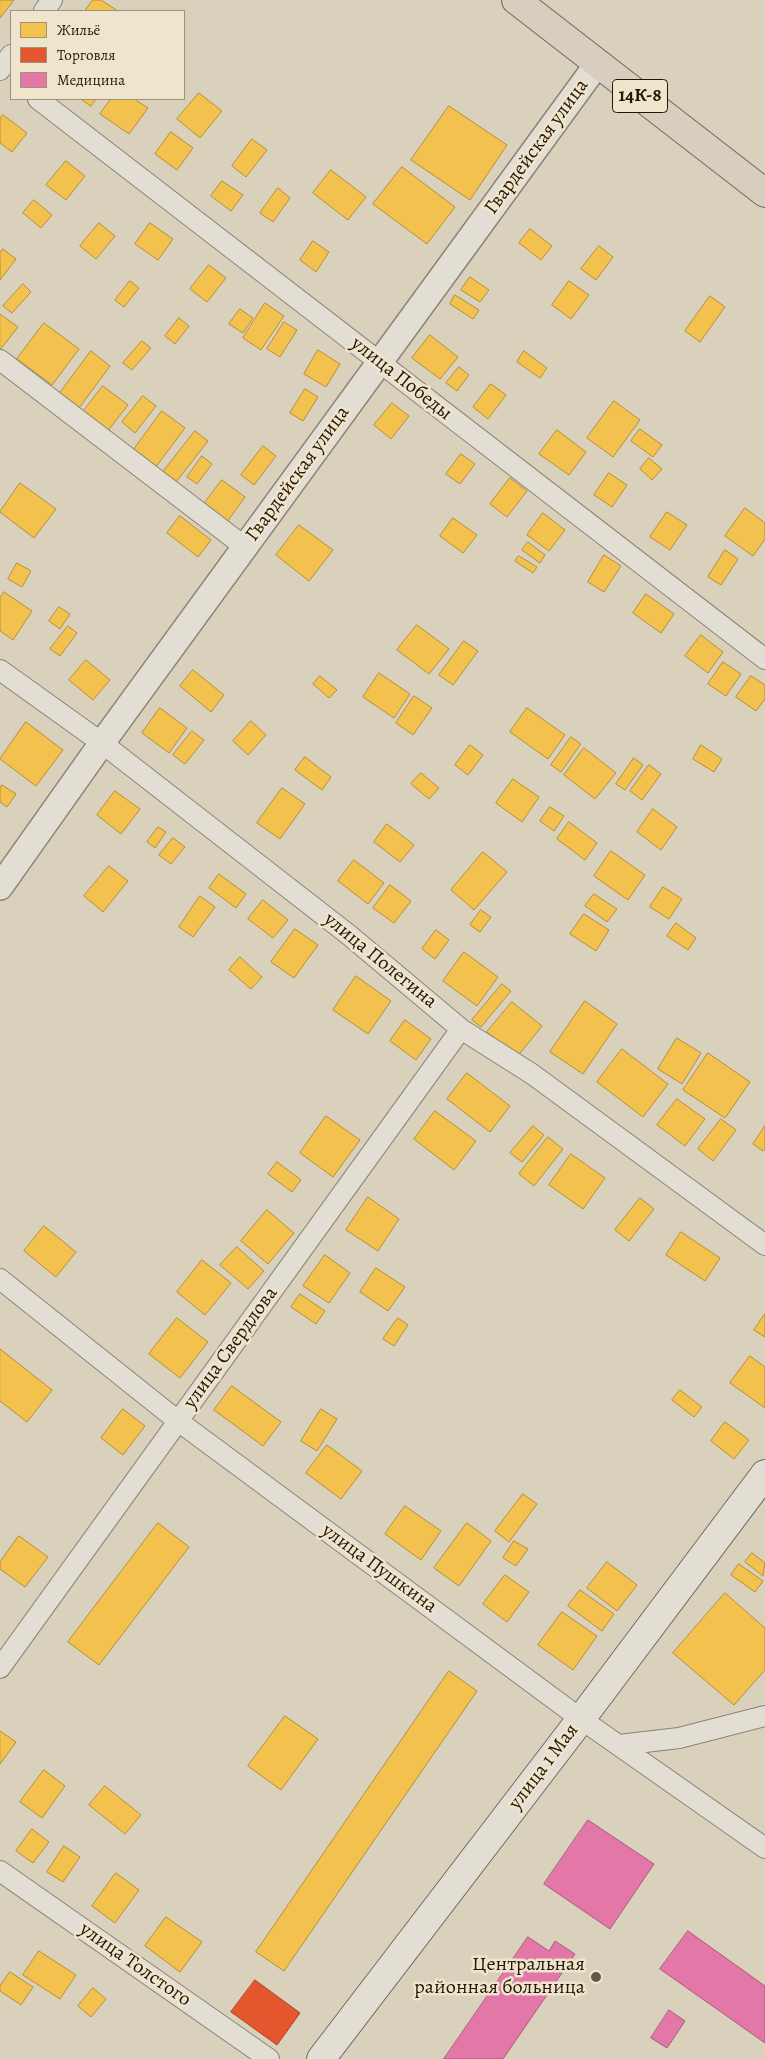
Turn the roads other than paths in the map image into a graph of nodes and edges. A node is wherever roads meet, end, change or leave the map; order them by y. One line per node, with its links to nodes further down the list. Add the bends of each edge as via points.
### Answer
1 (516, 0): 3 (main road, 14К-8)
2 (10, 56): 4 (street)
3 (598, 63): 6 (main road, 14К-8); 8 (street, Гвардейская улица)
4 (0, 70)
5 (39, 100): 8 (street, улица Победы)
6 (765, 193)
7 (0, 360): 9 (street)
8 (379, 362): 9 (street, Гвардейская улица); 10 (street, улица Победы)
9 (245, 547): 12 (street, Гвардейская улица)
10 (765, 659)
11 (0, 670): 12 (street, улица Полегина)
12 (102, 743): 13 (street, Гвардейская улица); 14 (street, улица Полегина, via 349,935)
13 (0, 886)
14 (461, 1029): 15 (street, улица Полегина, via 532,1074); 17 (street, улица Свердлова)
15 (765, 1244)
16 (0, 1280): 17 (street, улица Пушкина)
17 (178, 1421): 19 (street, улица Свердлова); 21 (street, улица Пушкина)
18 (765, 1474): 21 (main road, улица 1 Мая)
19 (0, 1668)
20 (765, 1716): 22 (street, via 679,1738)
21 (581, 1719): 22 (street, улица Пушкина); 26 (main road, улица 1 Мая)
22 (619, 1744): 23 (street, улица Пушкина)
23 (765, 1848)
24 (0, 1872): 25 (street, улица Толстого)
25 (269, 2059)
26 (321, 2059)

